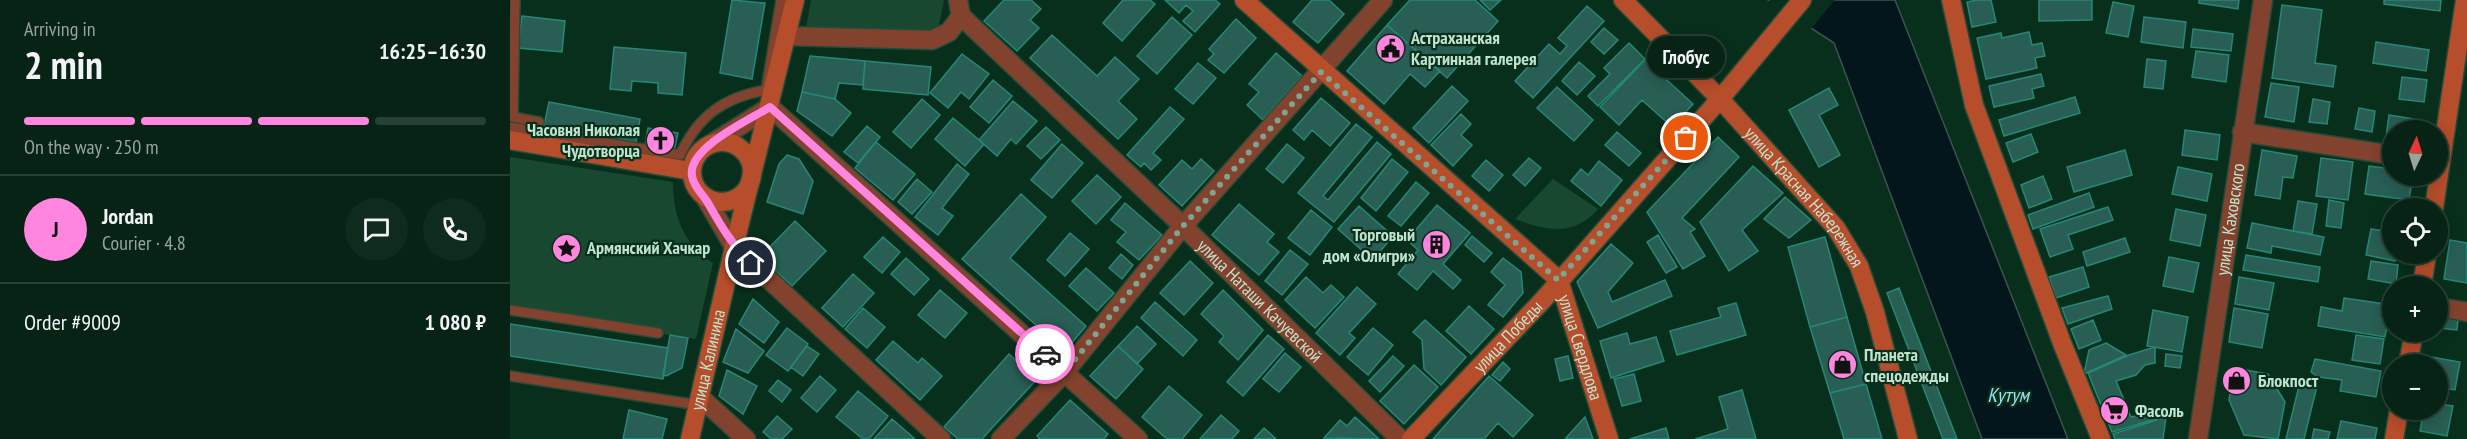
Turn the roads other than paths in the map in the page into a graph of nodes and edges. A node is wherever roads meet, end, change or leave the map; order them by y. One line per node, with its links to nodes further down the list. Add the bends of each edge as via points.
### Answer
1 (515, 0): 17 (lane, via 513,117)
2 (782, 0): 18 (lane, via 766,90 728,100 711,111 698,123 680,155)
3 (795, 0): 12 (main road, улица Калинина)
4 (1244, 0): 13 (main road, улица Свердлова)
5 (1383, 0): 13 (street)
6 (1623, 0): 14 (main road, улица Красная Набережная)
7 (1802, 0): 14 (main road, улица Победы)
8 (1951, 0): 46 (main road, via 1974,105 2061,343)
9 (2263, 0): 19 (street, улица Каховского)
10 (2465, 4): 16 (main road)
11 (959, 8): 12 (street, улица Наташи Качуевской, via 949,32 932,40); 26 (street, улица Наташи Качуевской)
12 (786, 36): 15 (main road, улица Калинина)
13 (1321, 72): 26 (street); 28 (main road, улица Свердлова)
14 (1720, 99): 28 (main road, улица Победы); 45 (main road, улица Красная Набережная, via 1836,228 1859,266)
15 (770, 107): 21 (street); 24 (main road, улица Калинина); 33 (street)
16 (2446, 120)
17 (539, 122)
18 (510, 127)
19 (2242, 132): 22 (street); 47 (street, улица Каховского)
20 (510, 140): 23 (main road)
21 (711, 144): 23 (main road, via 697,155); 24 (main road, via 722,142 742,150 752,168)
22 (2382, 153)
23 (691, 171): 25 (main road, via 695,186)
24 (751, 179): 25 (main road, via 741,196 732,200); 27 (main road, улица Калинина)
25 (705, 197): 27 (street)
26 (1183, 226): 33 (street); 42 (street, улица Наташи Качуевской)
27 (734, 247): 35 (main road, улица Калинина); 39 (street)
28 (1558, 280): 43 (main road, улица Победы); 44 (main road, улица Свердлова)
29 (2448, 309): 31 (street)
30 (510, 310): 32 (lane)
31 (2467, 312)
32 (657, 333)
33 (1065, 372): 40 (street); 41 (street)
34 (510, 376): 35 (lane)
35 (699, 401): 37 (main road, улица Калинина); 38 (street)
36 (2397, 420): 48 (main road)
37 (690, 439)
38 (746, 439)
39 (941, 439)
40 (1001, 439)
41 (1138, 439)
42 (1400, 439)
43 (1411, 439)
44 (1609, 439)
45 (1908, 439)
46 (2101, 439)
47 (2198, 439)
48 (2394, 439)

